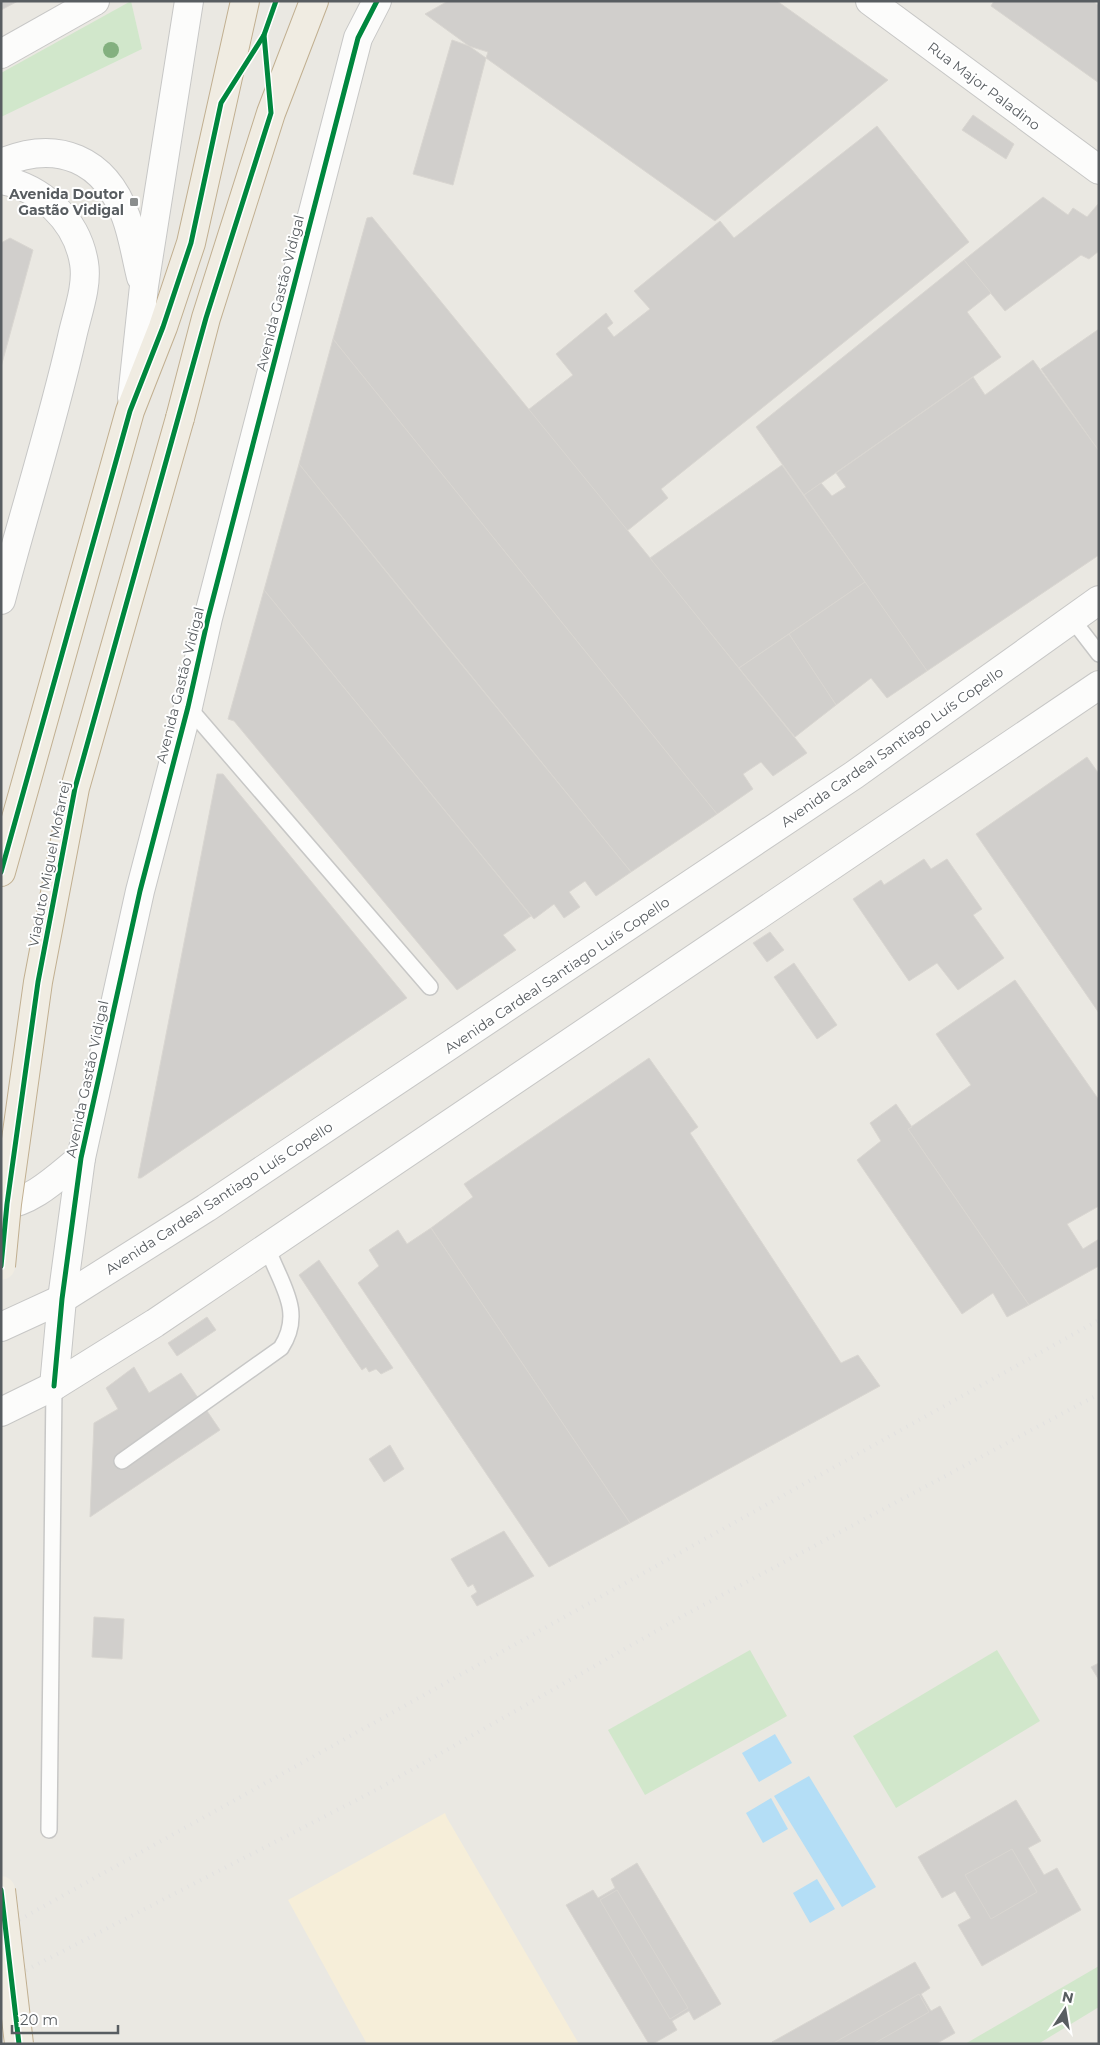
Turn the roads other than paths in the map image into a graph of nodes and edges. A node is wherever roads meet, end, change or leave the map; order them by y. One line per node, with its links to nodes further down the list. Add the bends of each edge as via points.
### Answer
1 (94, 1): 7 (street)
2 (189, 1): 11 (street)
3 (245, 1): 12 (highway, via 191,243)
4 (314, 1): 24 (highway, Viaduto Miguel Mofarrej, bridge, via 274,105 206,318 75,788 38,982)
5 (377, 1): 18 (street, Avenida Gastão Vidigal, via 358,38 208,618)
6 (870, 1): 8 (street, Rua Major Paladino)
7 (1, 54)
8 (1095, 160)
9 (1, 163): 11 (street, via 45,152 70,155 93,166 108,184 126,216)
10 (1, 180): 13 (street, via 17,183 40,194 57,209 75,234 84,263 83,290 66,362)
11 (144, 286): 12 (street)
12 (127, 423): 19 (highway)
13 (1, 600)
14 (1099, 600): 15 (street, Avenida Cardeal Santiago Luís Copello)
15 (1072, 619): 16 (lane); 25 (street, Avenida Cardeal Santiago Luís Copello, via 854,775 592,952 206,1208)
16 (1099, 654)
17 (1099, 685): 23 (street)
18 (188, 707): 20 (lane); 21 (street, Avenida Gastão Vidigal, via 140,891)
19 (1, 872)
20 (430, 987)
21 (80, 1158): 22 (street, Avenida Gastão Vidigal, via 42,1190); 25 (street, Avenida Gastão Vidigal)
22 (1, 1206)
23 (266, 1247): 27 (street, via 155,1324); 29 (lane, via 292,1310 292,1325 281,1348)
24 (1, 1266)
25 (62, 1299): 26 (street, Avenida Cardeal Santiago Luís Copello); 27 (street, Avenida Gastão Vidigal)
26 (1, 1327)
27 (54, 1386): 28 (street); 30 (lane)
28 (1, 1412)
29 (122, 1461)
30 (49, 1830)
31 (1, 1890): 32 (highway, bridge)
32 (19, 2044)

